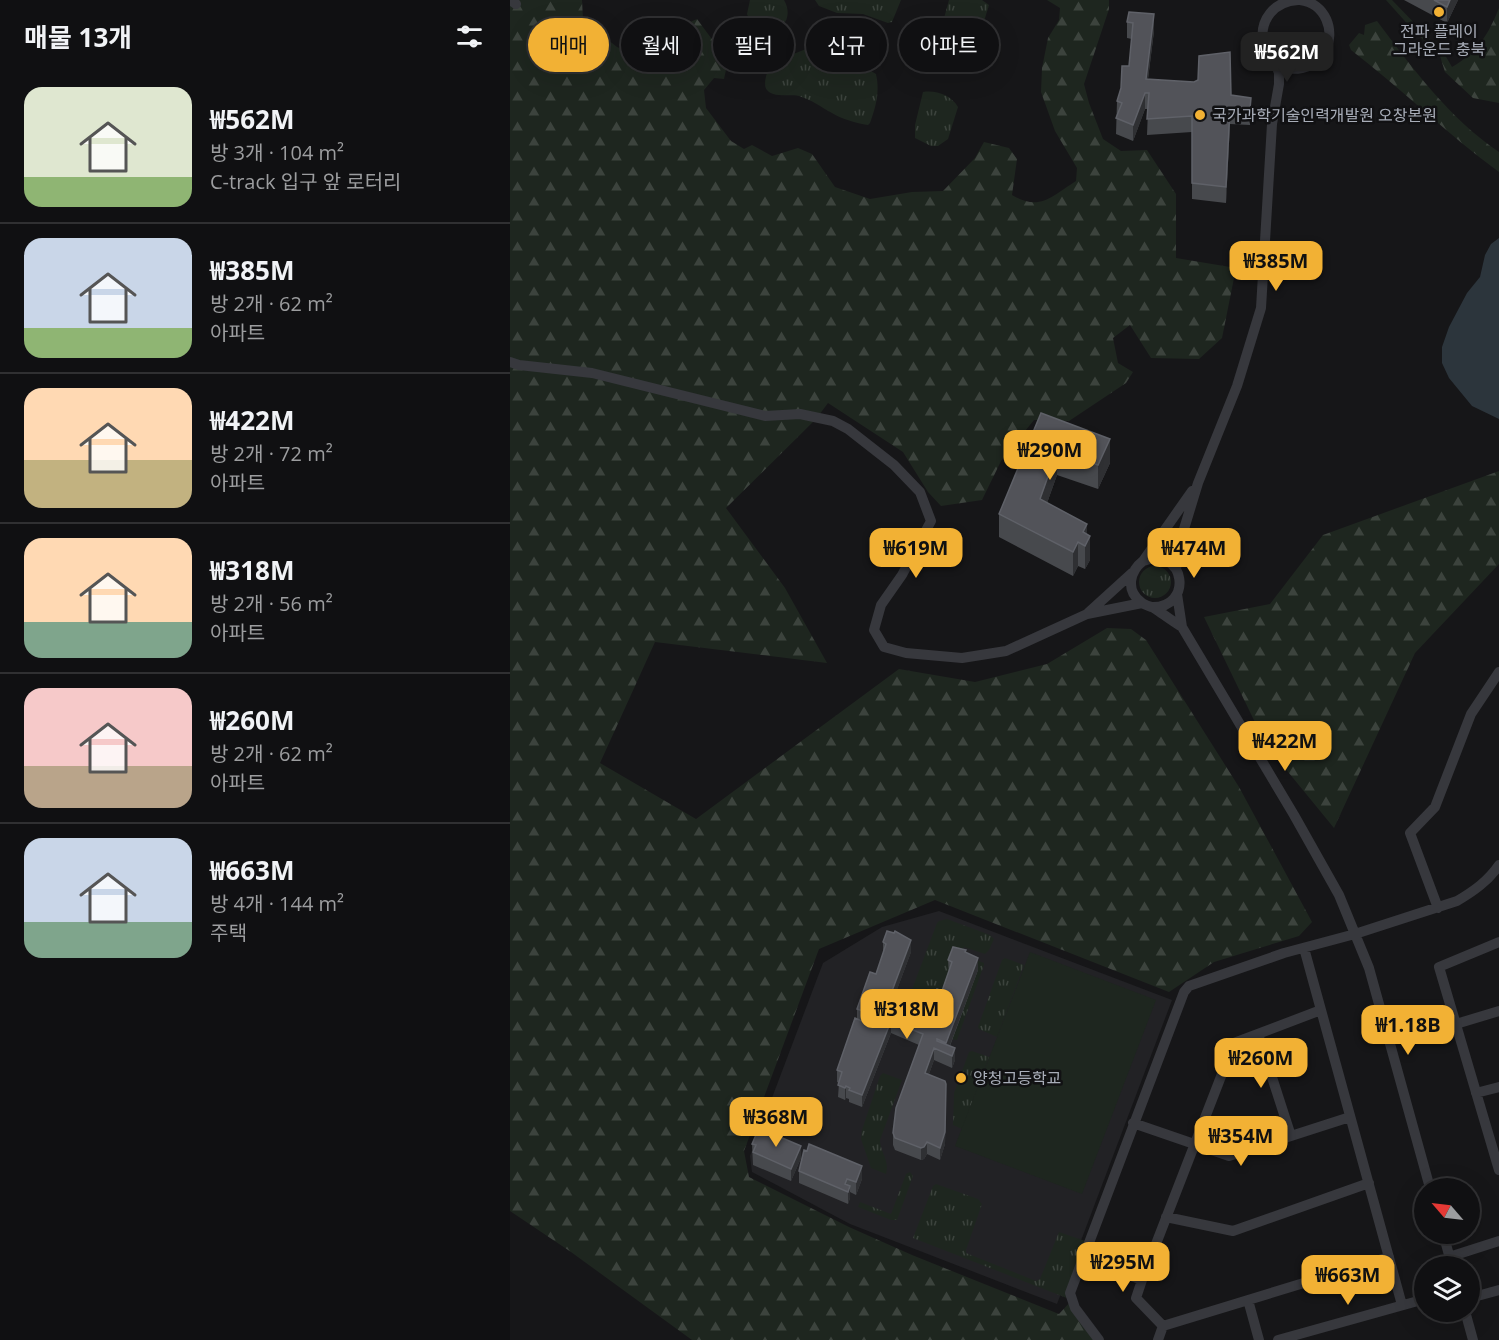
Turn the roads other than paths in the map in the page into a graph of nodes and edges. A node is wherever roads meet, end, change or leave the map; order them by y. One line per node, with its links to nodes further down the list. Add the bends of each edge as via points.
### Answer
1 (1299, 0): 2 (street, via 1277,6 1265,21 1262,38); 3 (street, via 1319,8 1329,26 1329,36 1323,55 1315,62)
2 (1275, 63): 3 (street); 4 (street, via 1280,73)
3 (1291, 69): 4 (street)
4 (1279, 84): 6 (street, via 1272,124 1261,308 1237,386)
5 (510, 362): 12 (street, via 592,373 765,416 800,414 833,421 848,429 894,465 920,492 931,521 881,605 874,630 884,647 962,658 1006,651)
6 (1198, 483): 7 (street); 8 (street)
7 (1143, 561): 8 (street, via 1159,558); 9 (street)
8 (1176, 569): 10 (street, via 1180,579)
9 (1132, 573): 11 (street, via 1132,590); 12 (street)
10 (1177, 594): 11 (street, via 1166,605); 13 (street)
11 (1147, 605): 12 (street); 13 (street)
12 (1087, 614)
13 (1182, 627): 17 (street, via 1294,815 1339,895)
14 (1499, 672): 16 (street, via 1471,714 1434,807 1410,833)
15 (1499, 865): 16 (street, via 1476,890)
16 (1438, 908): 17 (street)
17 (1355, 934): 19 (street); 31 (street, via 1369,968)
18 (1499, 942): 22 (street, via 1439,967)
19 (1304, 948): 20 (street); 27 (street, via 1189,986 1178,1004)
20 (1321, 1010): 23 (street); 26 (street)
21 (1499, 1011): 22 (street)
22 (1456, 1024): 25 (street)
23 (1258, 1034): 28 (street); 29 (street, via 1234,1043)
24 (1499, 1087): 25 (street)
25 (1476, 1093): 30 (street)
26 (1350, 1117): 28 (street); 32 (street)
27 (1133, 1123): 29 (street); 36 (street)
28 (1291, 1136): 29 (street, via 1229,1156)
29 (1193, 1144): 33 (street)
30 (1499, 1168)
31 (1427, 1178)
32 (1369, 1183): 33 (street, via 1233,1231); 37 (street)
33 (1166, 1217): 38 (street)
34 (1499, 1241): 35 (street)
35 (1463, 1256)
36 (1083, 1257): 38 (street); 46 (street, via 1070,1293 1076,1308)
37 (1389, 1257): 41 (street); 43 (street)
38 (1142, 1280): 45 (street, via 1136,1298)
39 (1499, 1290): 40 (street)
40 (1480, 1295)
41 (1248, 1300): 45 (street); 48 (street)
42 (1414, 1302): 43 (street)
43 (1402, 1305): 49 (street)
44 (1468, 1322): 50 (street)
45 (1163, 1326): 47 (street)
46 (1100, 1340)
47 (1158, 1340)
48 (1258, 1340)
49 (1278, 1340)
50 (1473, 1340)

